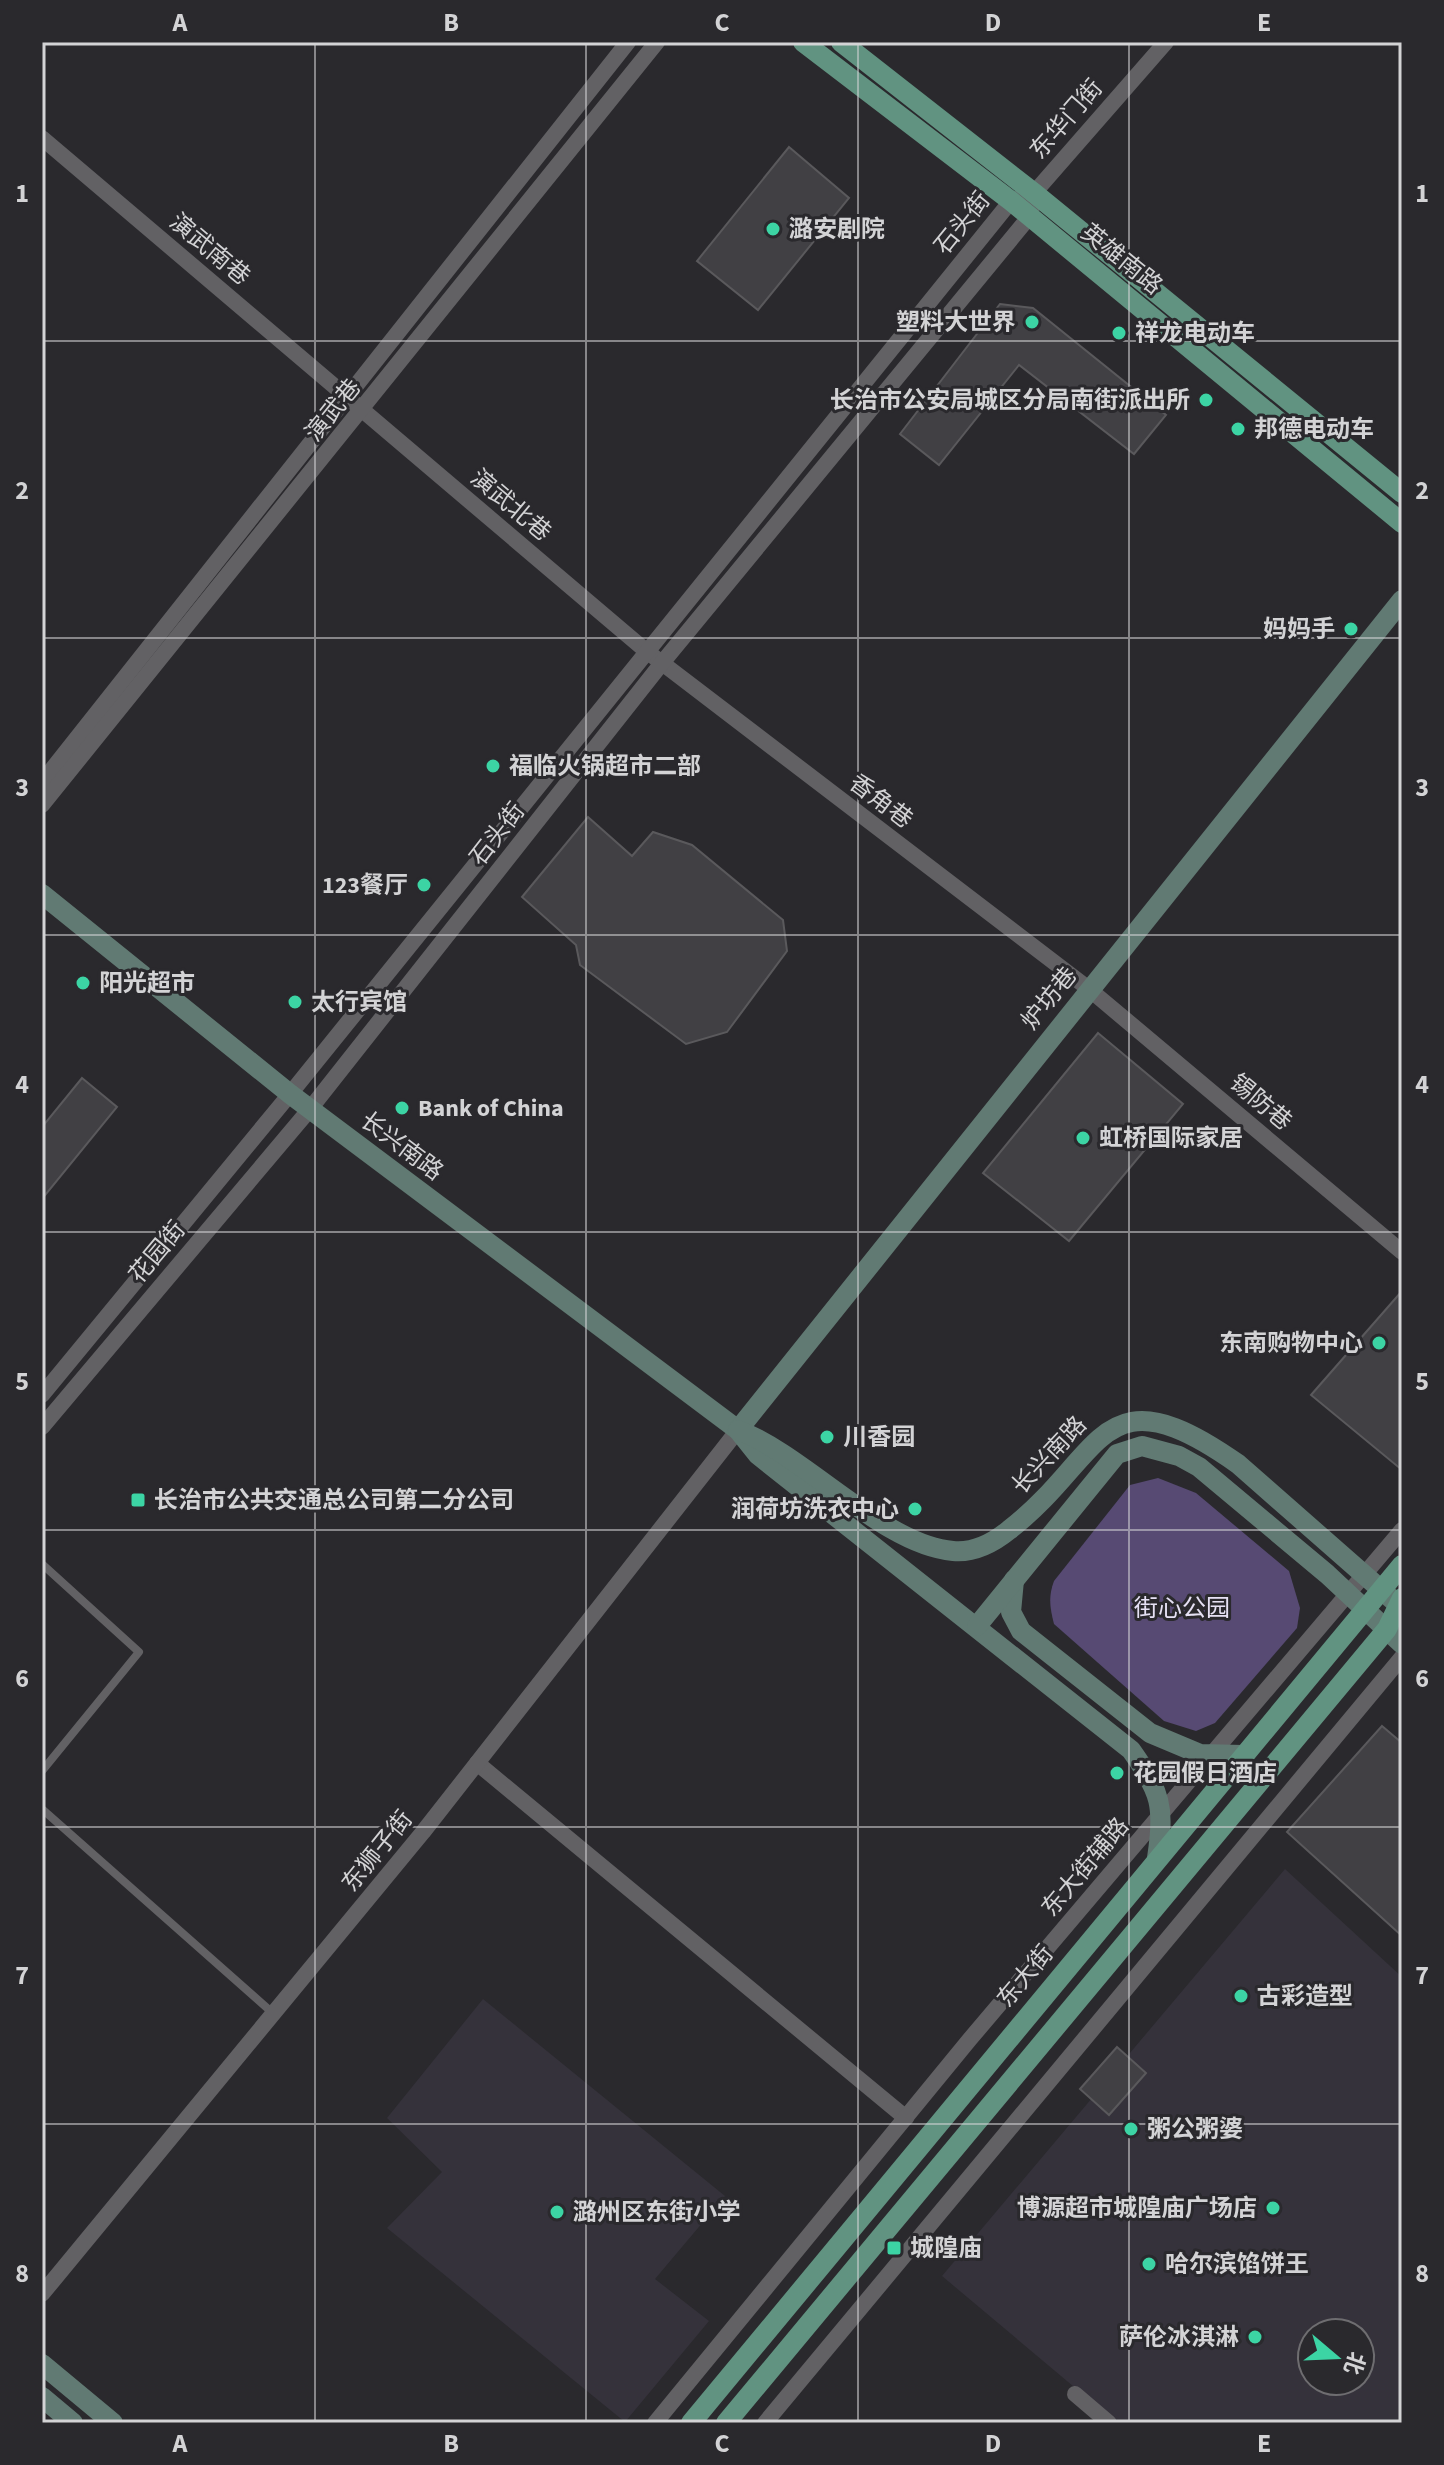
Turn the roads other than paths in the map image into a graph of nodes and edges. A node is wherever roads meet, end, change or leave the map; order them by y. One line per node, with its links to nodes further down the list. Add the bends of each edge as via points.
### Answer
1 (628, 42): 10 (street, 演武巷)
2 (657, 42): 11 (street, 演武巷)
3 (803, 42): 8 (main road, 英雄南路)
4 (841, 42): 7 (main road, 英雄南路)
5 (1166, 42): 7 (street, 东华门街)
6 (42, 138): 10 (street, 演武南巷)
7 (1034, 193): 8 (street, 石头街); 9 (street, 石头街); 12 (main road, 英雄南路)
8 (1011, 201): 9 (main road, 英雄南路); 15 (street, 石头街)
9 (1030, 216): 13 (main road, 英雄南路); 16 (street, 石头街)
10 (347, 397): 11 (street, 演武北巷); 17 (street, 演武巷)
11 (363, 411): 15 (street, 演武北巷); 18 (street, 演武巷)
12 (1402, 493)
13 (1402, 523)
14 (1402, 600): 20 (main road, 炉坊巷)
15 (645, 650): 16 (street, 香角巷); 21 (street, 石头街)
16 (662, 663): 20 (street, 香角巷); 22 (street, 石头街)
17 (42, 782)
18 (42, 805)
19 (42, 894): 21 (main road, 长兴南路)
20 (1089, 989): 23 (street, 锡防巷); 26 (main road, 炉坊巷)
21 (290, 1094): 22 (main road, 长兴南路); 24 (street, 花园街)
22 (310, 1109): 25 (street, 花园街); 26 (main road, 长兴南路)
23 (1402, 1252)
24 (42, 1395)
25 (42, 1427)
26 (738, 1430): 30 (main road, 长兴南路, via 769,1442 887,1524 953,1551 979,1548 1025,1518 1103,1432 1142,1420 1165,1424 1238,1464); 35 (main road, 长兴南路, via 758,1455); 41 (street, 东狮子街)
27 (1402, 1530): 30 (street, 东大街辅路)
28 (42, 1564): 42 (lane, via 139,1652)
29 (1402, 1565): 33 (main road, 东大街)
30 (1365, 1574): 32 (street, 东大街辅路); 33 (main road, 长兴南路)
31 (1014, 1578): 32 (main road, 长兴南路, via 1117,1454 1142,1446 1179,1456 1224,1484); 35 (main road, 长兴南路); 39 (main road, via 1011,1612 1021,1631 1150,1733 1180,1748)
32 (1349, 1594): 34 (main road, 长兴南路); 39 (street, 东大街辅路)
33 (1396, 1600): 34 (main road, 东大街); 36 (main road, 东大街)
34 (1365, 1608): 36 (main road, 长兴南路); 40 (main road, 东大街)
35 (977, 1626): 44 (main road, 长兴南路, via 1131,1750 1152,1779)
36 (1387, 1629): 37 (main road, 长兴南路); 56 (main road, 东大街)
37 (1402, 1644)
38 (1402, 1657): 57 (street)
39 (1213, 1754): 40 (main road); 44 (street, 东大街辅路)
40 (1243, 1755): 45 (main road, 东大街)
41 (477, 1763): 46 (street, 东狮子街); 47 (street)
42 (42, 1771)
43 (42, 1809): 46 (lane)
44 (1163, 1813): 45 (main road, 长兴南路); 47 (street, 东大街辅路)
45 (1157, 1858): 55 (main road, 东大街)
46 (276, 2015): 48 (street, 东狮子街)
47 (906, 2118): 54 (street, 东大街辅路)
48 (42, 2294)
49 (42, 2364): 53 (main road)
50 (1075, 2394): 58 (street)
51 (42, 2397): 52 (main road)
52 (73, 2423)
53 (113, 2423)
54 (655, 2423)
55 (691, 2423)
56 (726, 2423)
57 (765, 2423)
58 (1109, 2423)

